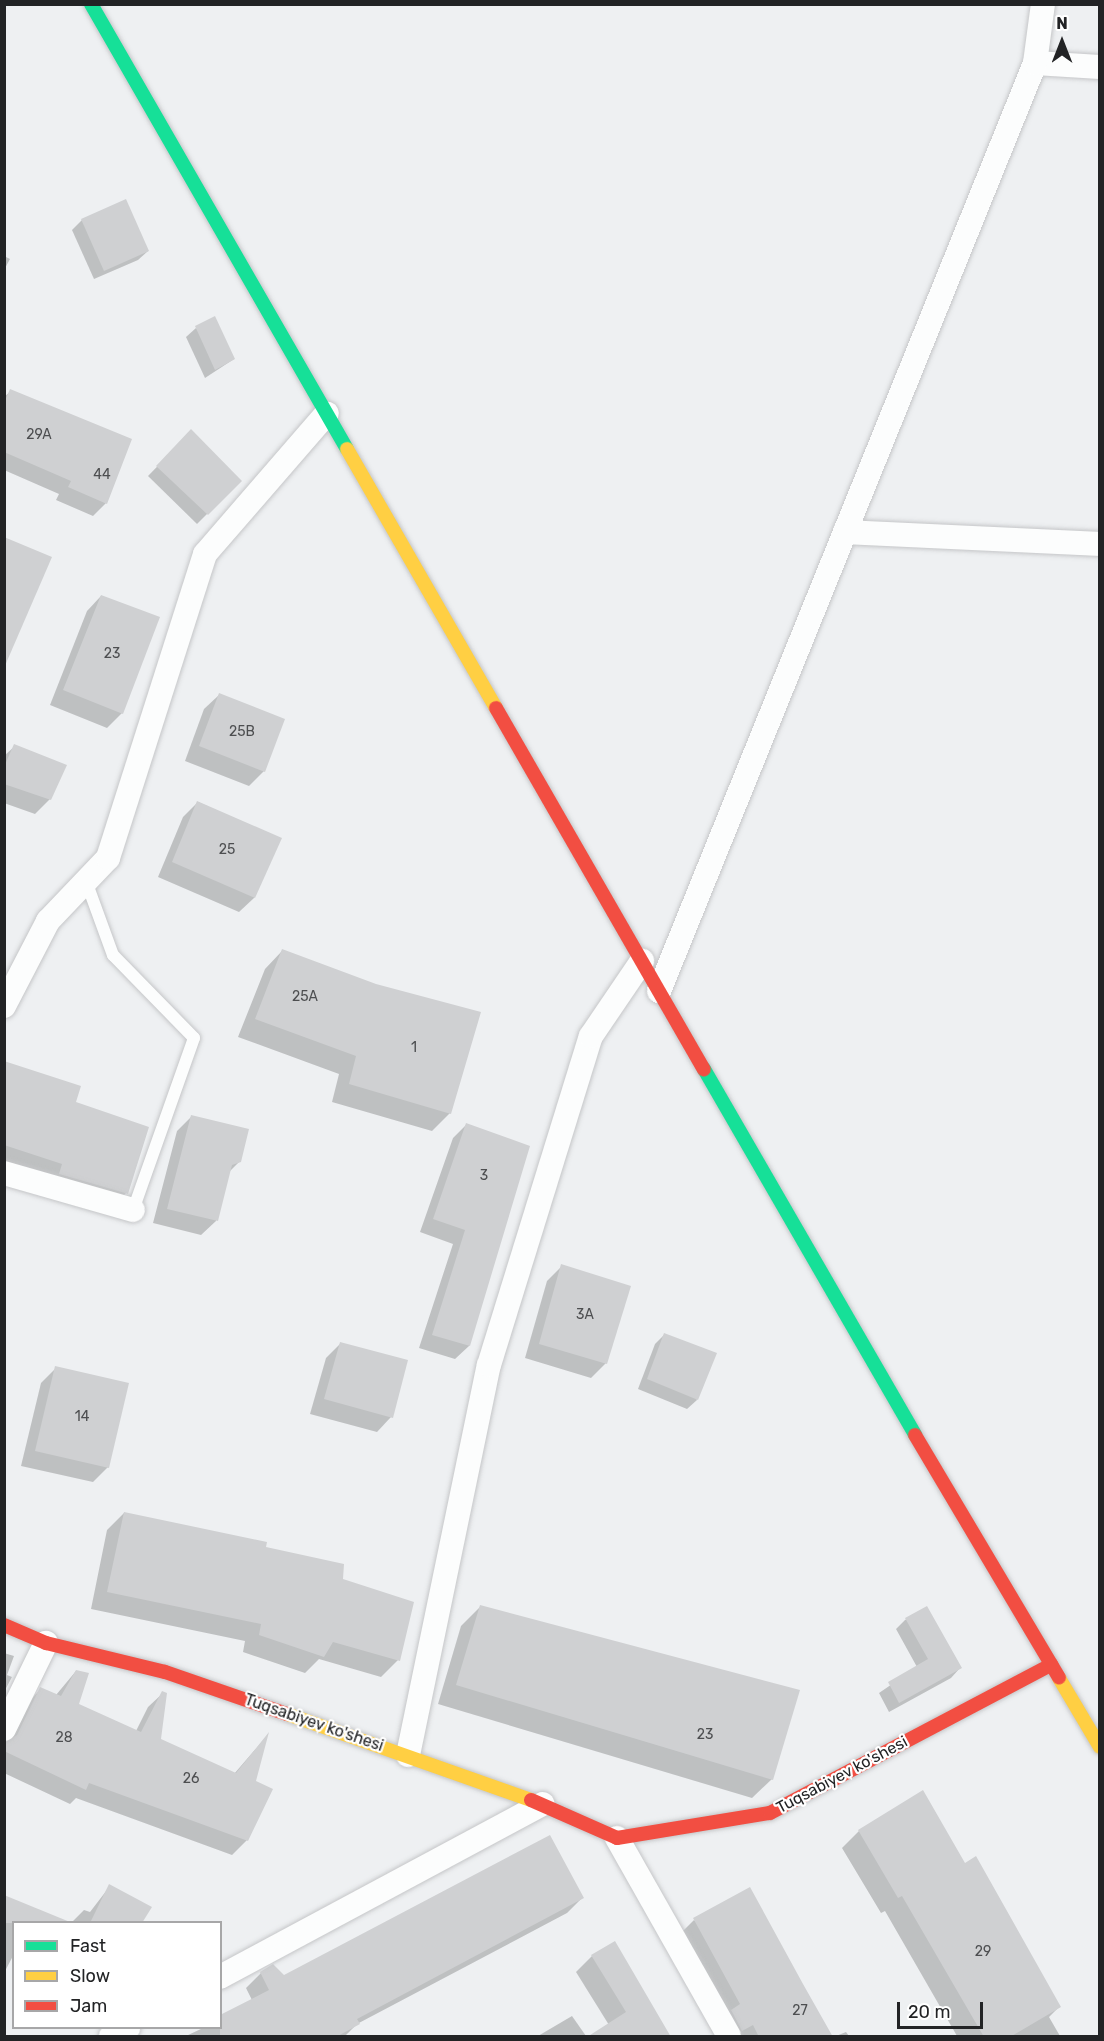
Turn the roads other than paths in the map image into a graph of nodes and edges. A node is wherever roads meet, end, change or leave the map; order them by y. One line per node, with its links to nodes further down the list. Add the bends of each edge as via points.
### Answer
1 (91, 4): 5 (main road)
2 (1043, 4): 3 (street)
3 (1035, 63): 4 (street); 6 (street)
4 (1100, 67)
5 (327, 413): 8 (street, via 205,554 108,858); 9 (main road)
6 (845, 532): 7 (street); 10 (street)
7 (1100, 544)
8 (86, 881): 11 (street, via 48,921); 13 (lane, via 112,955 194,1038)
9 (642, 961): 10 (main road); 19 (street, via 591,1036 489,1365)
10 (659, 990): 16 (main road)
11 (4, 1006)
12 (4, 1173): 13 (street)
13 (133, 1210)
14 (4, 1625): 15 (main road, Tuqsabiyev ko'shesi)
15 (46, 1643): 17 (street); 19 (main road, Tuqsabiyev ko'shesi, via 165,1672)
16 (1051, 1665): 18 (main road); 21 (main road, Tuqsabiyev ko'shesi, via 770,1813)
17 (4, 1729)
18 (1100, 1747)
19 (408, 1755): 20 (main road, Tuqsabiyev ko'shesi)
20 (542, 1804): 21 (main road, Tuqsabiyev ko'shesi); 22 (street)
21 (618, 1838): 25 (street)
22 (222, 1976)
23 (126, 2029): 24 (street)
24 (111, 2037)
25 (729, 2037)

